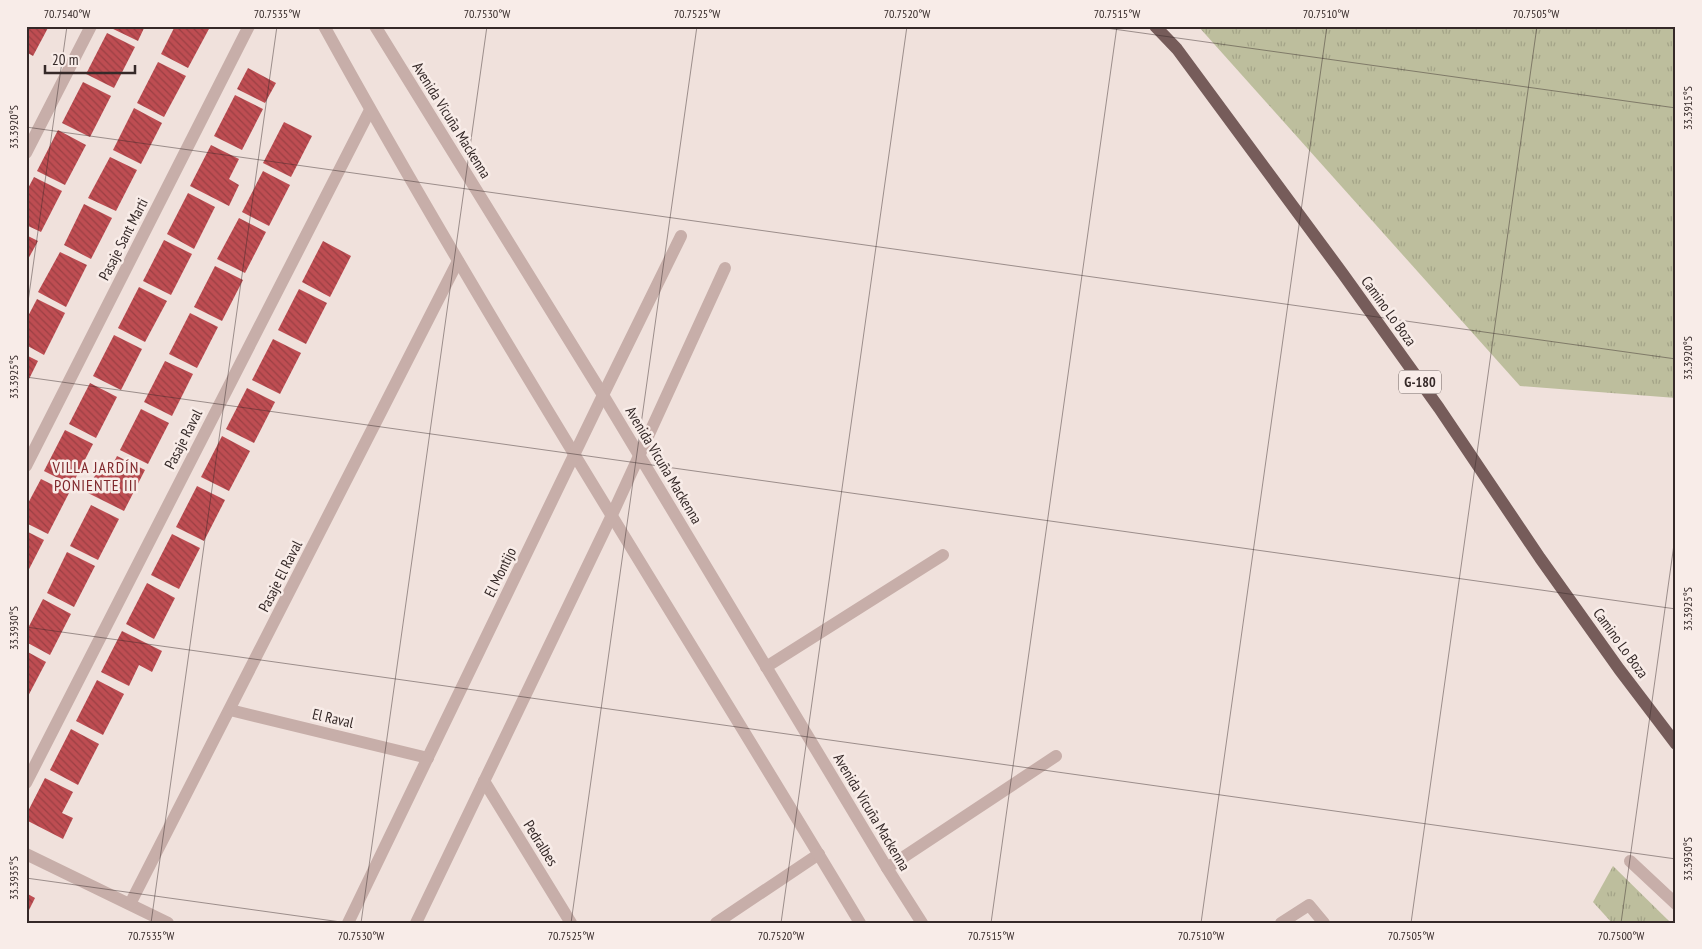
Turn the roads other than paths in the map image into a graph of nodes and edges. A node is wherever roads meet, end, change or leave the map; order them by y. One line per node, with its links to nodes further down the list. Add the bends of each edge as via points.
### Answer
1 (91, 26): 7 (street)
2 (249, 26): 14 (street, Pasaje Sant Marti)
3 (324, 26): 6 (street)
4 (375, 26): 11 (street, Avenida Vicuña Mackenna)
5 (1155, 26): 19 (main road, Camino Lo Boza / G-180, via 1177,49 1343,274 1439,408 1540,558)
6 (370, 110): 9 (street); 23 (street, Pasaje Raval)
7 (26, 152)
8 (681, 236): 11 (street, El Montijo)
9 (458, 262): 12 (street); 18 (street, Pasaje El Raval)
10 (725, 268): 13 (street)
11 (603, 395): 12 (street, El Montijo); 13 (street, Avenida Vicuña Mackenna)
12 (574, 455): 15 (street); 21 (street, El Montijo)
13 (639, 456): 15 (street); 17 (street, Avenida Vicuña Mackenna)
14 (26, 466)
15 (611, 517): 22 (street); 25 (street)
16 (943, 555): 17 (street)
17 (766, 667): 27 (street, Avenida Vicuña Mackenna)
18 (230, 710): 21 (street, El Raval); 28 (street, Pasaje El Raval)
19 (1676, 744)
20 (1056, 756): 27 (street)
21 (428, 758): 31 (street, El Montijo)
22 (484, 781): 32 (street); 33 (street, Pedralbes)
23 (26, 783)
24 (26, 854): 28 (street)
25 (819, 854): 34 (street); 35 (street)
26 (1630, 861): 29 (street)
27 (887, 868): 36 (street, Avenida Vicuña Mackenna)
28 (130, 904): 30 (street)
29 (1676, 904)
30 (168, 923)
31 (348, 923)
32 (416, 923)
33 (571, 923)
34 (716, 923)
35 (860, 923)
36 (922, 923)
37 (1281, 923): 38 (street, via 1309,905)
38 (1324, 923)

